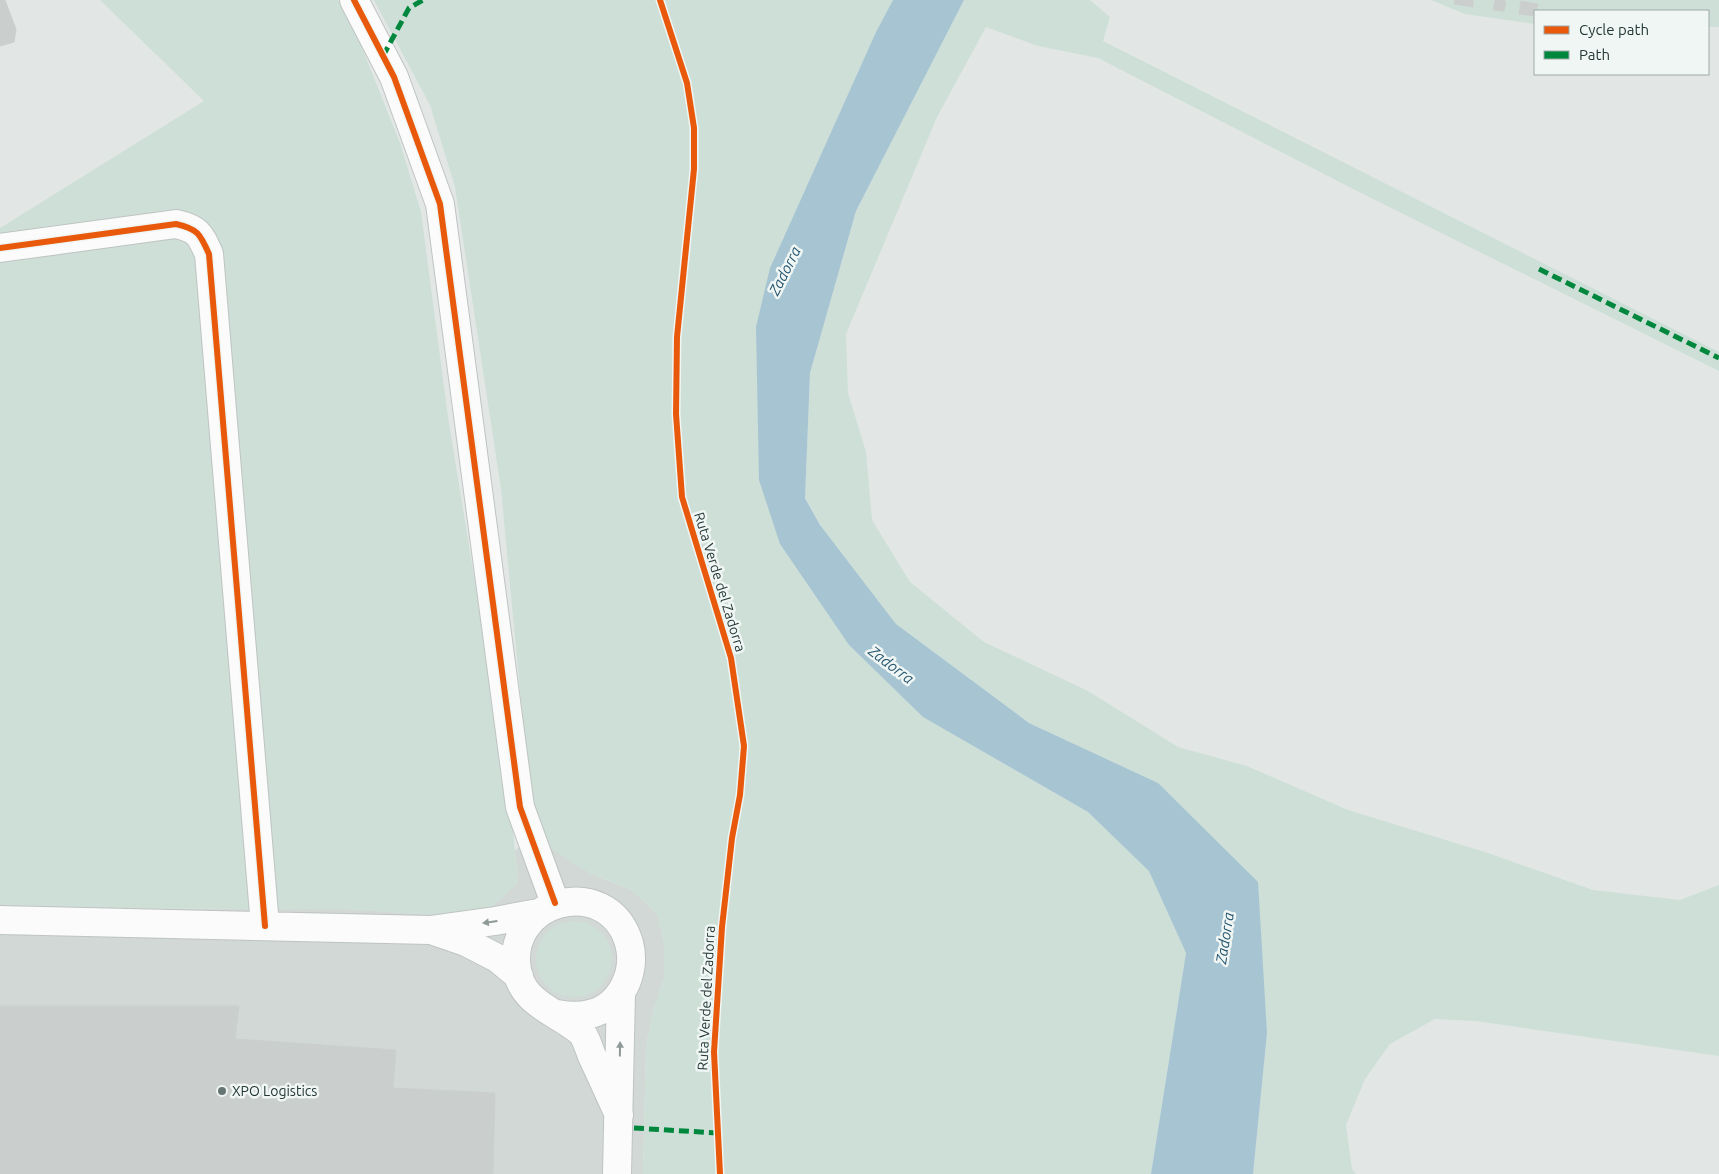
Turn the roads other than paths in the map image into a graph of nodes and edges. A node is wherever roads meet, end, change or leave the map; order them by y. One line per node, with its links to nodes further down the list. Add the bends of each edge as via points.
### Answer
1 (354, 0): 3 (street, via 394,77 440,204 520,807)
2 (0, 248): 5 (street, via 176,224 192,227 209,254)
3 (547, 908): 6 (street, one-way to 6, via 495,921); 7 (street, via 526,926 518,942); 8 (street, via 576,900 596,905 614,916 626,933 632,954 630,974)
4 (0, 920): 5 (street)
5 (265, 926): 6 (street)
6 (430, 930): 7 (street, via 466,942 497,958)
7 (519, 976): 9 (street, via 527,993 540,1006)
8 (621, 993): 9 (street, via 608,1006 592,1014 574,1017); 10 (street, one-way to 8)
9 (556, 1014): 10 (street, via 583,1034)
10 (618, 1115): 11 (street)
11 (617, 1174)

